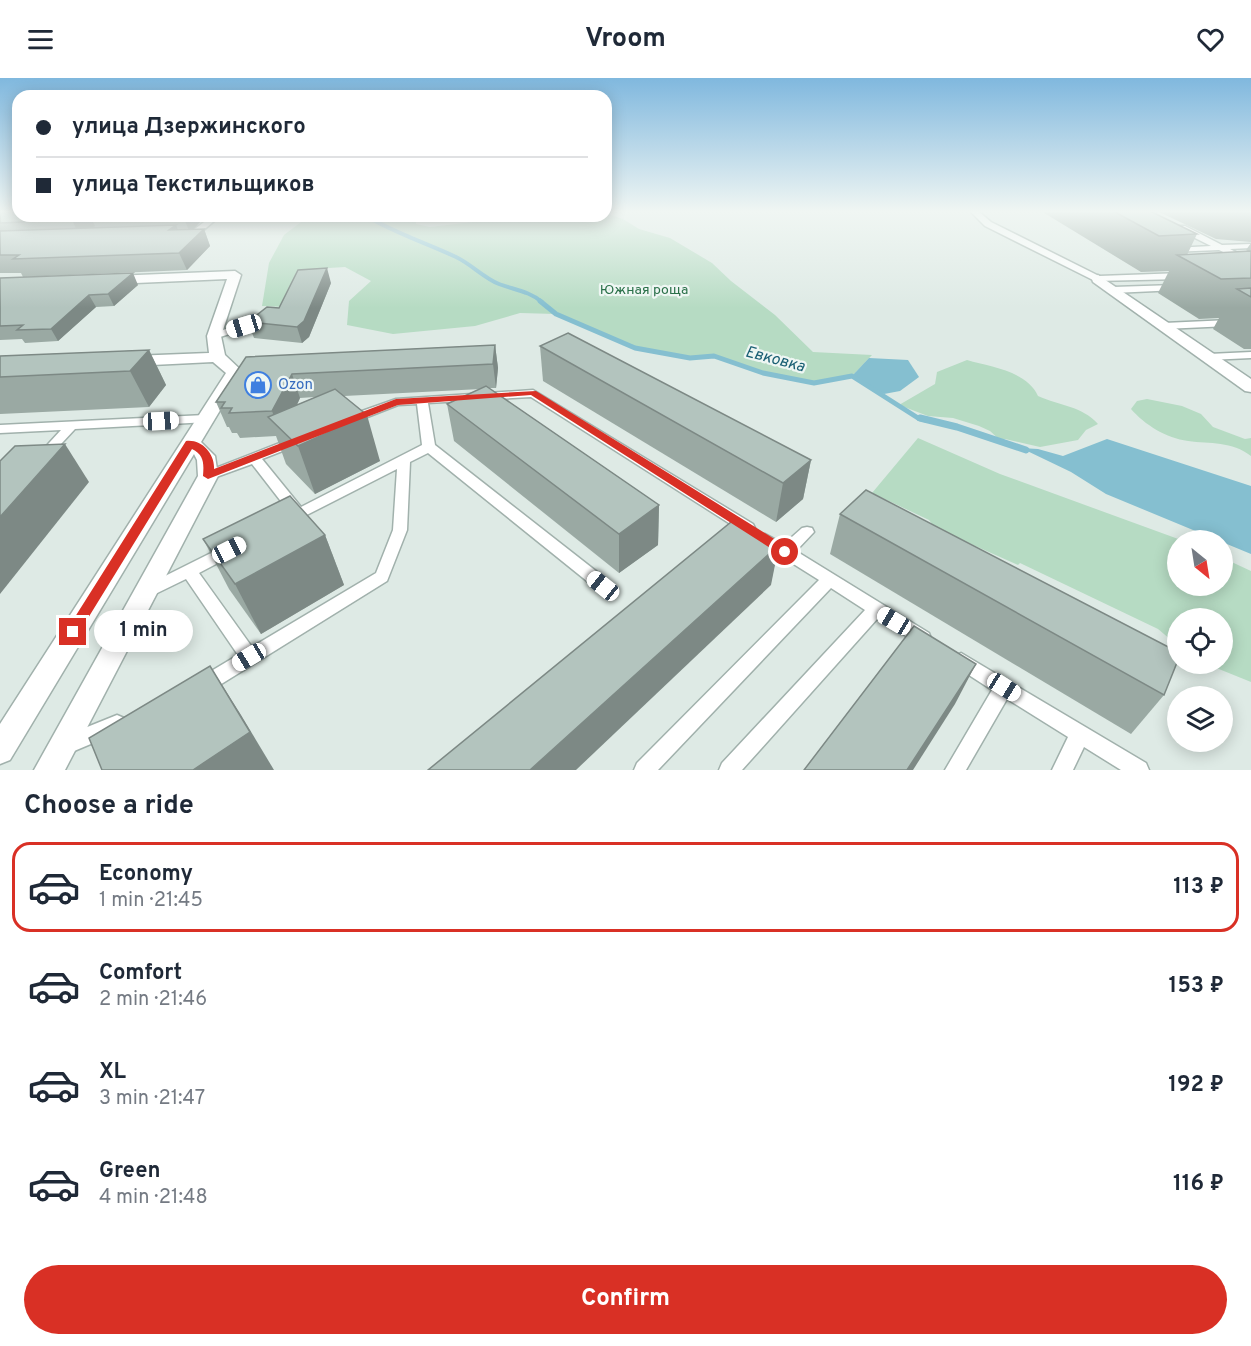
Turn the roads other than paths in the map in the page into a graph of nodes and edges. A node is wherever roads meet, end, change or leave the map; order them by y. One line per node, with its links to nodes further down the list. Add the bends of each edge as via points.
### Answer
1 (1027, 243): 10 (lane)
2 (1212, 243): 4 (lane)
3 (1251, 246): 4 (lane)
4 (1221, 248): 5 (lane); 6 (lane)
5 (1163, 250)
6 (1251, 263)
7 (1179, 266): 8 (lane)
8 (1188, 271)
9 (1197, 275): 10 (lane)
10 (1098, 279): 13 (street)
11 (94, 280): 17 (street, via 235,275)
12 (1182, 288): 13 (lane)
13 (1113, 290): 16 (street)
14 (270, 318): 17 (lane)
15 (1251, 322): 16 (lane)
16 (1164, 326): 20 (street)
17 (214, 336): 19 (street)
18 (1251, 355): 20 (lane)
19 (217, 357): 21 (street); 24 (street, via 236,372)
20 (1209, 357): 22 (street)
21 (114, 362)
22 (1251, 387)
23 (422, 400): 25 (lane, via 396,402); 30 (lane); 39 (lane, via 533,393)
24 (205, 419): 26 (lane); 29 (street)
25 (342, 423)
26 (72, 425): 27 (lane); 33 (lane)
27 (0, 429)
28 (309, 436): 31 (lane)
29 (190, 443): 34 (street, via 203,450 209,461); 51 (street)
30 (429, 447): 32 (lane); 42 (lane)
31 (254, 458): 34 (lane); 35 (lane)
32 (404, 462): 35 (lane); 45 (lane, via 400,530 381,577)
33 (32, 469)
34 (208, 476): 43 (street)
35 (299, 514): 36 (lane)
36 (279, 524)
37 (807, 532): 39 (lane)
38 (239, 545): 40 (lane)
39 (785, 552): 41 (lane)
40 (189, 571): 43 (lane); 45 (lane)
41 (829, 580): 44 (lane); 53 (lane)
42 (603, 586)
43 (144, 594): 50 (street)
44 (876, 609): 46 (lane); 54 (lane)
45 (249, 657): 47 (lane)
46 (1004, 687): 49 (lane); 55 (lane)
47 (194, 691)
48 (132, 717): 50 (lane)
49 (1080, 734): 56 (lane); 57 (lane)
50 (61, 748): 52 (street)
51 (0, 750)
52 (49, 770)
53 (644, 770)
54 (729, 770)
55 (955, 770)
56 (1062, 770)
57 (1139, 770)

